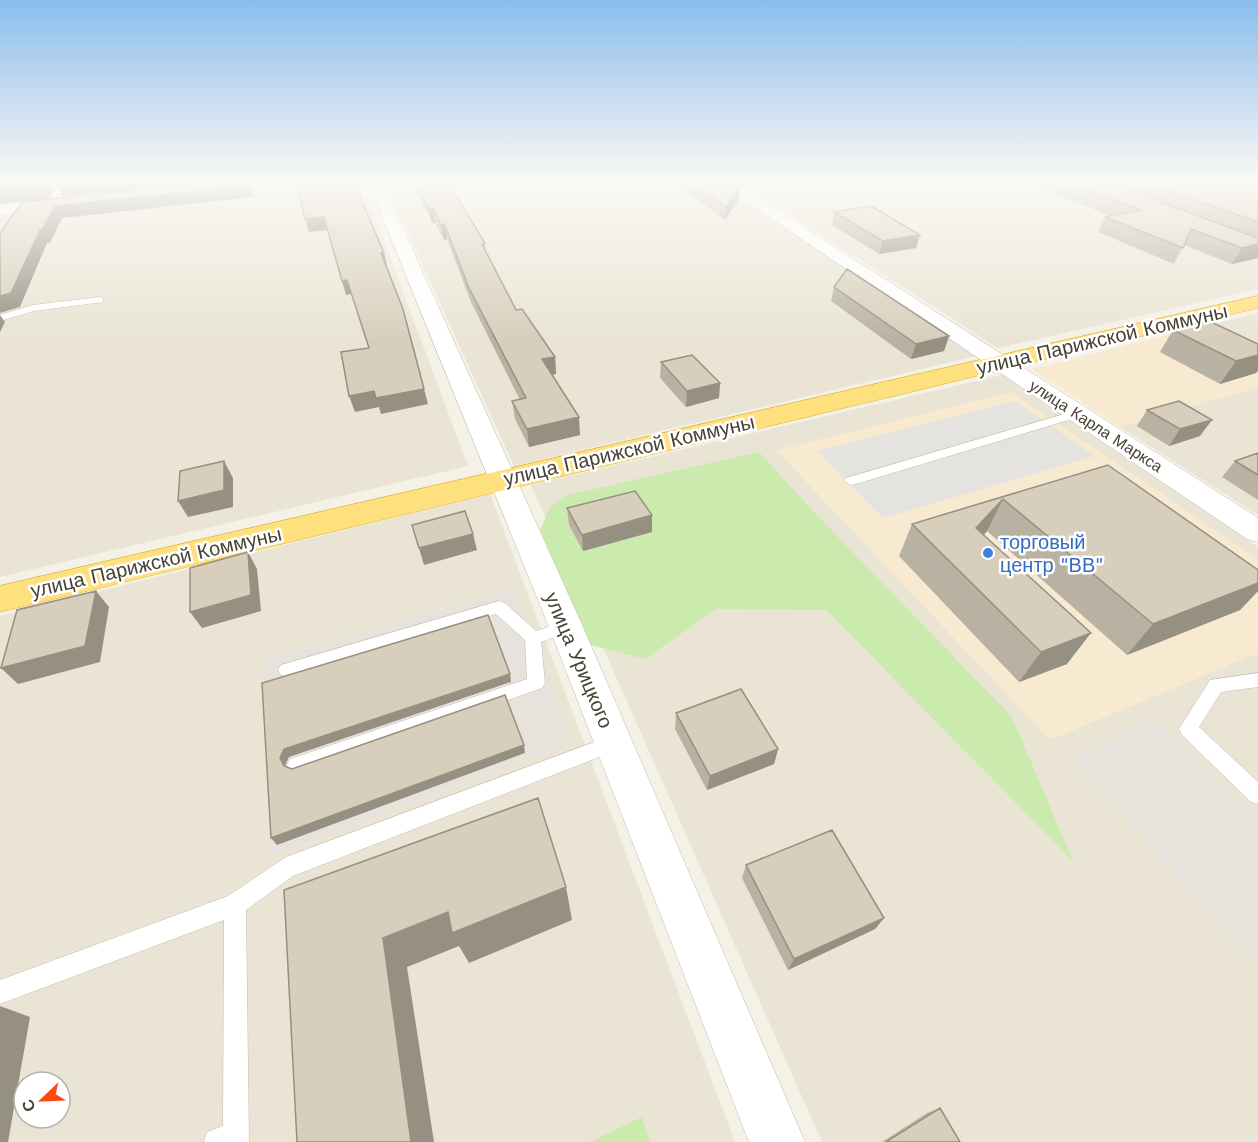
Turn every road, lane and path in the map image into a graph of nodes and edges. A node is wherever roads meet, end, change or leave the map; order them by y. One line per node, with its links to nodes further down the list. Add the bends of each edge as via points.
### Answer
1 (398, 235): 8 (street, улица Урицкого)
2 (805, 235): 6 (street, улица Карла Маркса)
3 (100, 300): 5 (lane, via 33,308)
4 (1258, 302): 6 (highway, улица Парижской Коммуны)
5 (0, 318)
6 (1000, 363): 7 (street, улица Карла Маркса); 8 (highway, улица Парижской Коммуны)
7 (1078, 414): 9 (lane); 10 (street, улица Карла Маркса)
8 (503, 480): 11 (highway, улица Парижской Коммуны); 12 (street, улица Урицкого)
9 (851, 481)
10 (1258, 532)
11 (0, 599)
12 (566, 627): 13 (lane); 16 (street, улица Урицкого)
13 (533, 638): 14 (lane, via 500,607); 17 (lane, via 536,683)
14 (287, 670)
15 (1258, 680): 18 (lane, via 1216,685 1188,729)
16 (613, 743): 19 (lane, via 285,868); 22 (street, улица Урицкого)
17 (297, 765)
18 (1258, 795)
19 (235, 905): 20 (lane); 21 (lane)
20 (0, 992)
21 (230, 1139)
22 (777, 1142)

